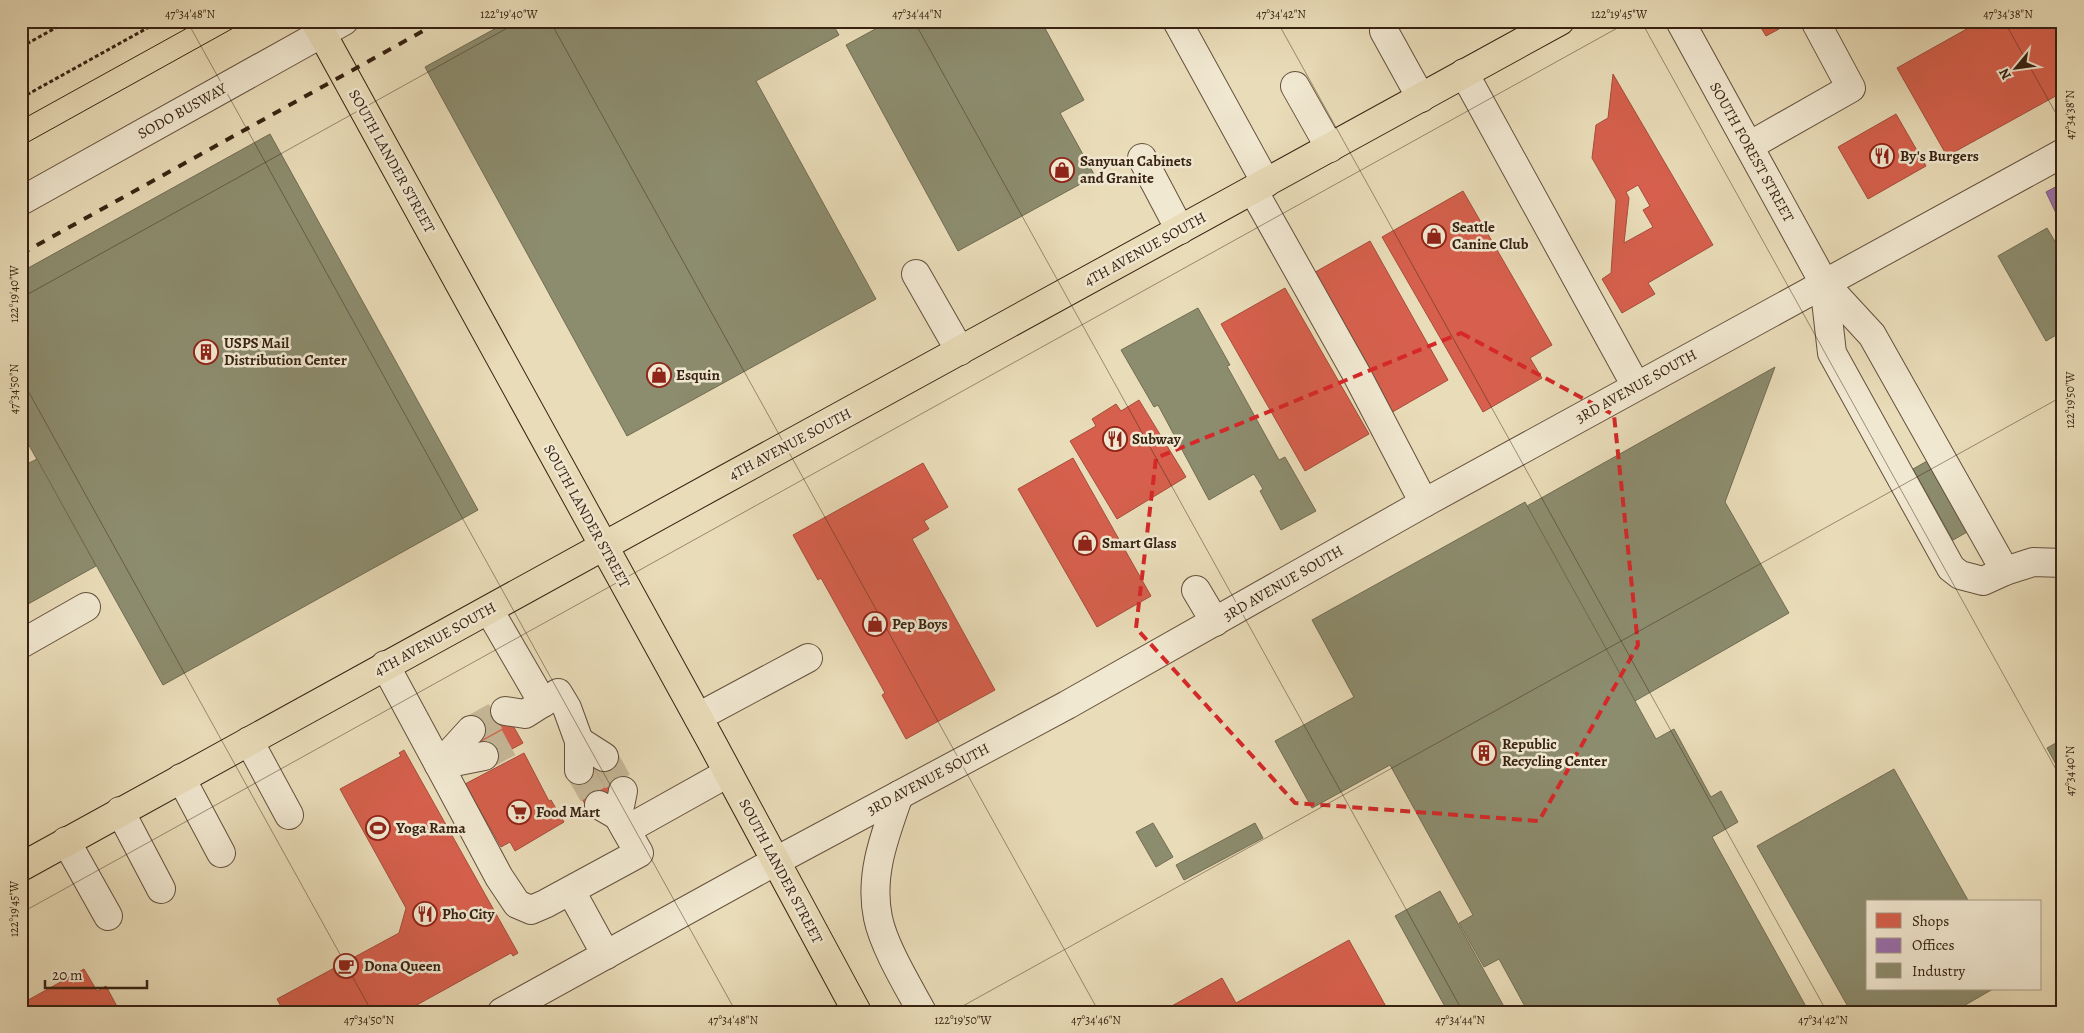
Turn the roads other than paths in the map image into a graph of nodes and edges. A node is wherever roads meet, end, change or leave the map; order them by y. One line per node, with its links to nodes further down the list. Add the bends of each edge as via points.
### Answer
1 (1177, 21): 14 (street)
2 (1560, 21): 7 (main road, 4TH AVENUE SOUTH)
3 (1680, 21): 10 (street, SOUTH FOREST STREET)
4 (1815, 21): 10 (street, via 1851,88)
5 (327, 25): 15 (street, SODO BUSWAY); 22 (main road, SOUTH LANDER STREET)
6 (1384, 31): 9 (street)
7 (1464, 73): 9 (main road, 4TH AVENUE SOUTH); 20 (street)
8 (1295, 86): 11 (street)
9 (1421, 98): 11 (main road, 4TH AVENUE SOUTH)
10 (1749, 146): 18 (street, SOUTH FOREST STREET)
11 (1330, 148): 14 (main road, 4TH AVENUE SOUTH)
12 (2063, 153): 18 (street, 3RD AVENUE SOUTH)
13 (1142, 158): 16 (street)
14 (1260, 186): 16 (main road, 4TH AVENUE SOUTH); 21 (street)
15 (21, 201)
16 (1180, 230): 19 (main road, 4TH AVENUE SOUTH)
17 (916, 274): 19 (street)
18 (1824, 283): 20 (street, 3RD AVENUE SOUTH); 24 (street, via 1872,335); 24 (street, via 1832,353 1951,568 1960,575 1983,581)
19 (960, 351): 22 (main road, 4TH AVENUE SOUTH)
20 (1636, 386): 21 (street, 3RD AVENUE SOUTH)
21 (1424, 503): 28 (street, 3RD AVENUE SOUTH)
22 (604, 547): 27 (main road, 4TH AVENUE SOUTH); 32 (main road, SOUTH LANDER STREET)
23 (2063, 563): 24 (street, via 2033,562)
24 (2005, 571)
25 (1196, 590): 28 (street)
26 (86, 607): 29 (street)
27 (489, 610): 31 (main road, 4TH AVENUE SOUTH); 35 (street, via 523,716 558,693)
28 (1215, 622): 42 (street, 3RD AVENUE SOUTH)
29 (21, 644)
30 (808, 658): 32 (street)
31 (385, 665): 34 (main road, 4TH AVENUE SOUTH); 38 (street)
32 (698, 717): 40 (main road, SOUTH LANDER STREET)
33 (471, 730): 38 (street)
34 (249, 741): 41 (main road, 4TH AVENUE SOUTH); 44 (street)
35 (579, 741): 37 (street); 39 (street)
36 (484, 756): 38 (street)
37 (604, 757)
38 (439, 764): 50 (street, via 499,877 517,904 532,910)
39 (579, 770)
40 (728, 774): 47 (main road, SOUTH LANDER STREET); 50 (street, via 616,811 639,853)
41 (181, 778): 43 (main road, 4TH AVENUE SOUTH); 46 (street)
42 (898, 795): 47 (street, 3RD AVENUE SOUTH); 55 (street, via 880,848 876,884 878,919 894,959)
43 (120, 812): 45 (main road, 4TH AVENUE SOUTH); 49 (street)
44 (289, 815)
45 (66, 842): 48 (main road, 4TH AVENUE SOUTH); 51 (street)
46 (221, 853)
47 (776, 861): 52 (street, 3RD AVENUE SOUTH); 54 (main road, SOUTH LANDER STREET)
48 (21, 867)
49 (161, 888)
50 (571, 890): 52 (street)
51 (108, 916)
52 (606, 955): 53 (street, 3RD AVENUE SOUTH)
53 (502, 1012)
54 (857, 1012)
55 (922, 1012)

